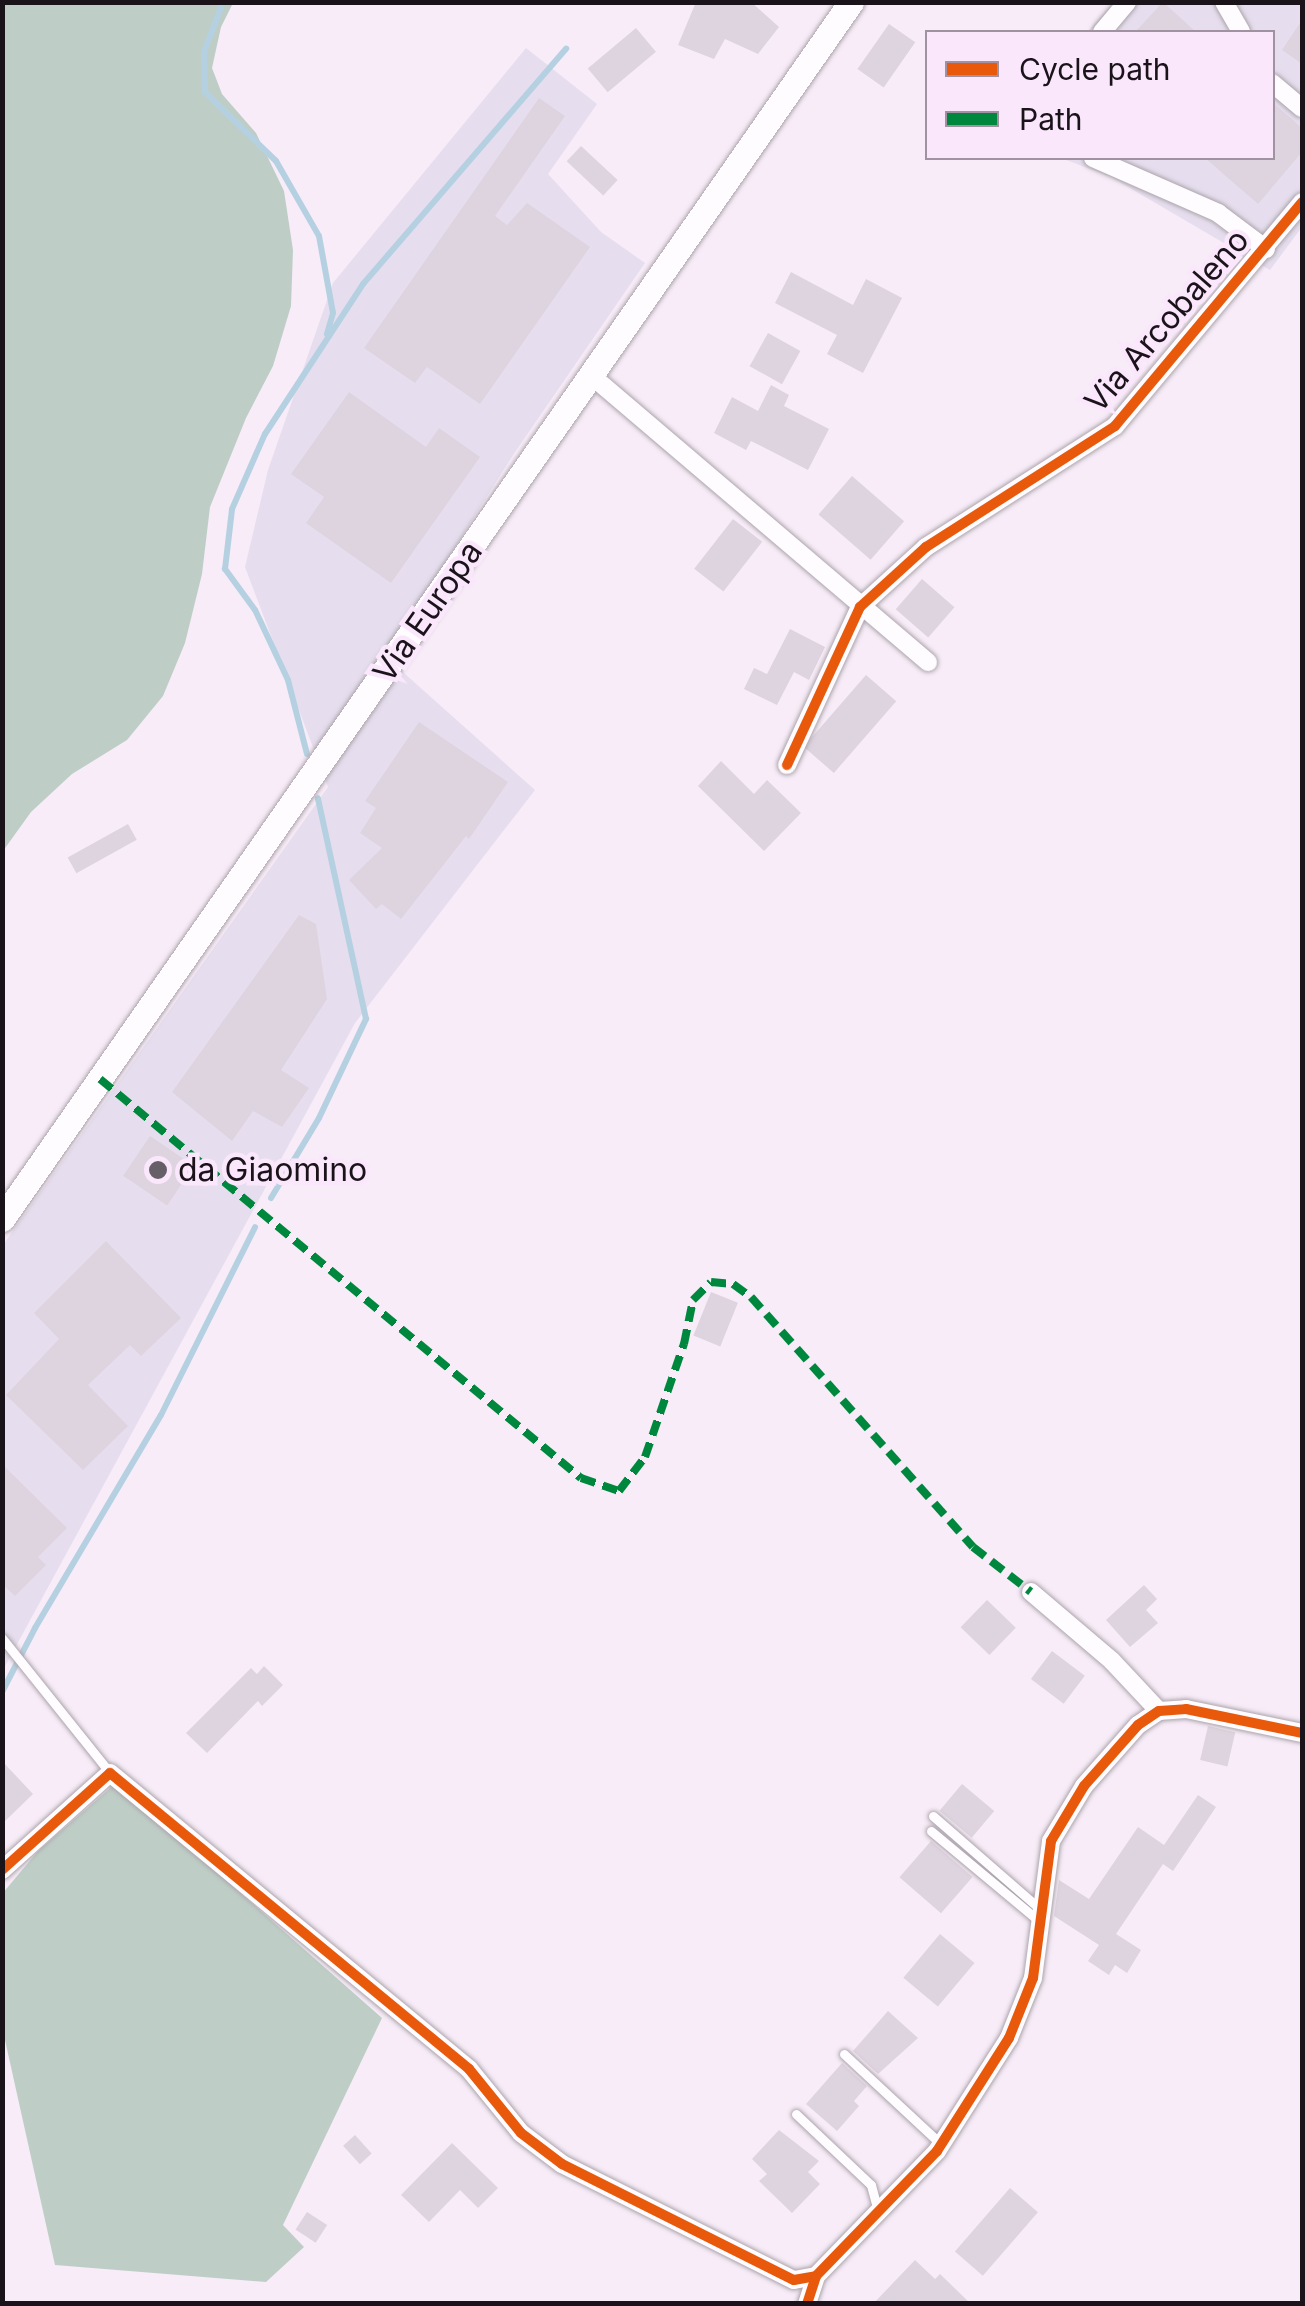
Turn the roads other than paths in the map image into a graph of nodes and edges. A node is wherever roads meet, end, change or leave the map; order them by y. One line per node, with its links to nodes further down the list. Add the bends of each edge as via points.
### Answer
1 (852, 2): 11 (main road, Via Europa)
2 (1127, 2): 4 (street)
3 (1224, 2): 5 (street)
4 (1104, 30)
5 (1240, 30)
6 (1275, 86): 7 (street)
7 (1302, 108)
8 (1098, 160): 10 (street, Via Arcobaleno, via 1218,213)
9 (1302, 202): 10 (street, Via Arcobaleno)
10 (1266, 248): 12 (street, Via Arcobaleno, via 1115,426 926,547)
11 (592, 377): 12 (street); 15 (main road, Via Europa)
12 (860, 607): 13 (street); 14 (street, Via Arcobaleno)
13 (928, 662)
14 (787, 765)
15 (2, 1219)
16 (1031, 1592): 18 (street, via 1112,1661)
17 (2, 1638): 20 (lane)
18 (1158, 1712): 19 (street, via 1186,1709); 24 (street, via 1116,1750 1059,1822)
19 (1302, 1734)
20 (110, 1773): 23 (street); 29 (street, via 469,2068 521,2133 562,2164 794,2280)
21 (932, 1816): 24 (lane)
22 (931, 1831): 24 (lane)
23 (2, 1870)
24 (1040, 1915): 27 (street, via 1023,2008)
25 (844, 2054): 27 (lane)
26 (796, 2114): 28 (lane, via 872,2185)
27 (942, 2144): 28 (street)
28 (878, 2212): 29 (street)
29 (816, 2276): 30 (street)
30 (807, 2304)

